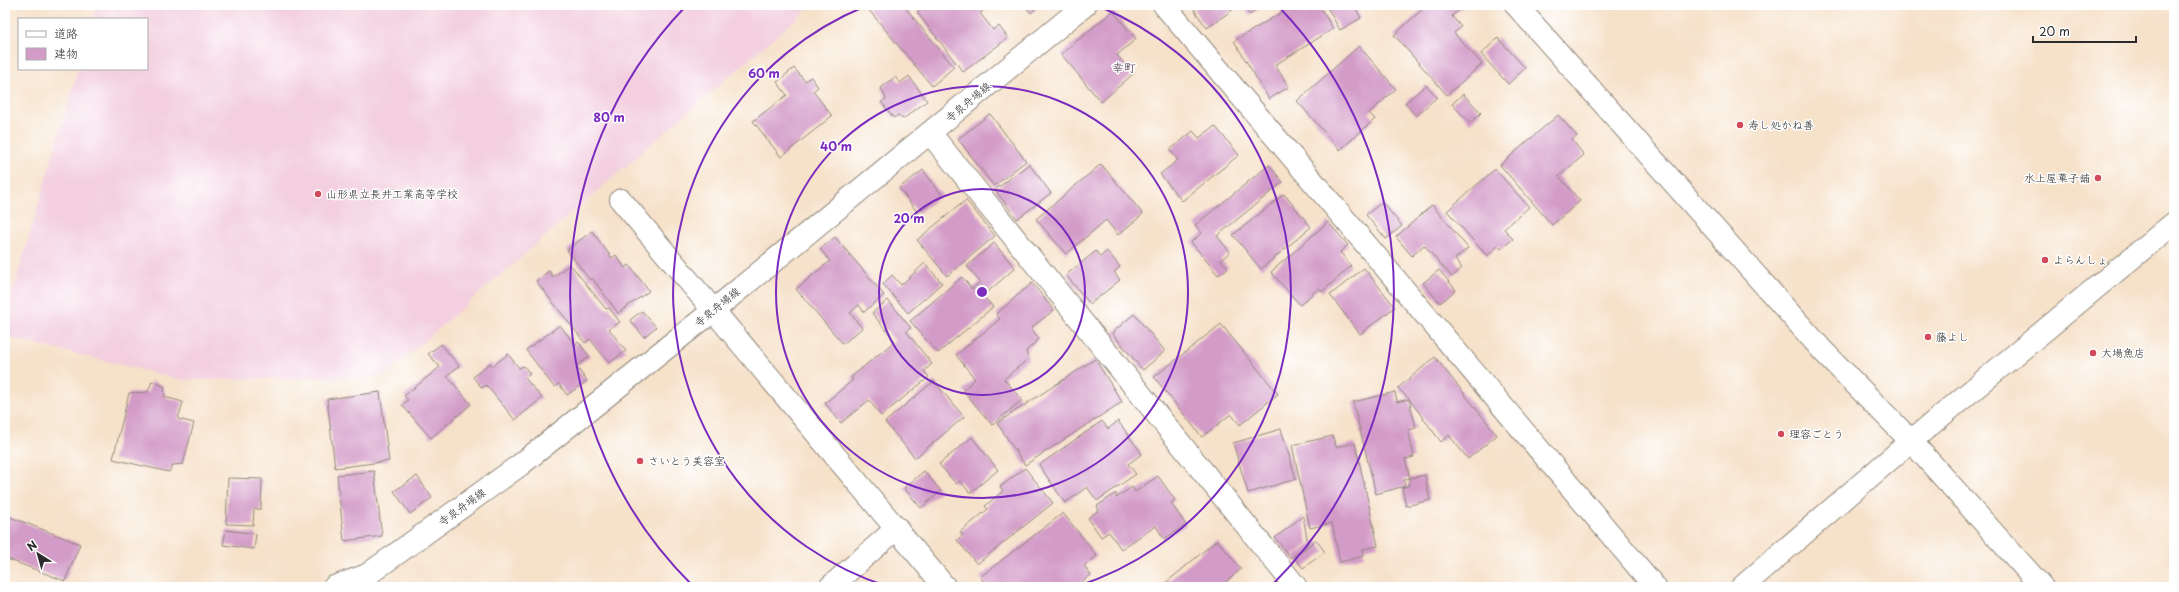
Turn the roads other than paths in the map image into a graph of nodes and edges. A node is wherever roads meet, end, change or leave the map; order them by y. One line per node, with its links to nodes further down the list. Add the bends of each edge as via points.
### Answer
1 (1085, 5): 4 (street, 寺泉舟場線)
2 (1164, 5): 14 (street)
3 (1516, 5): 8 (street, via 1824,352)
4 (930, 133): 7 (street, 寺泉舟場線); 13 (street)
5 (621, 200): 7 (street)
6 (2174, 223): 8 (street)
7 (714, 310): 9 (street); 10 (street, 寺泉舟場線, via 520,465 367,575)
8 (1911, 441): 15 (street); 16 (street)
9 (897, 528): 11 (street); 12 (street)
10 (334, 587)
11 (830, 587)
12 (946, 587)
13 (1296, 587)
14 (1655, 587)
15 (1742, 587)
16 (2042, 587)

